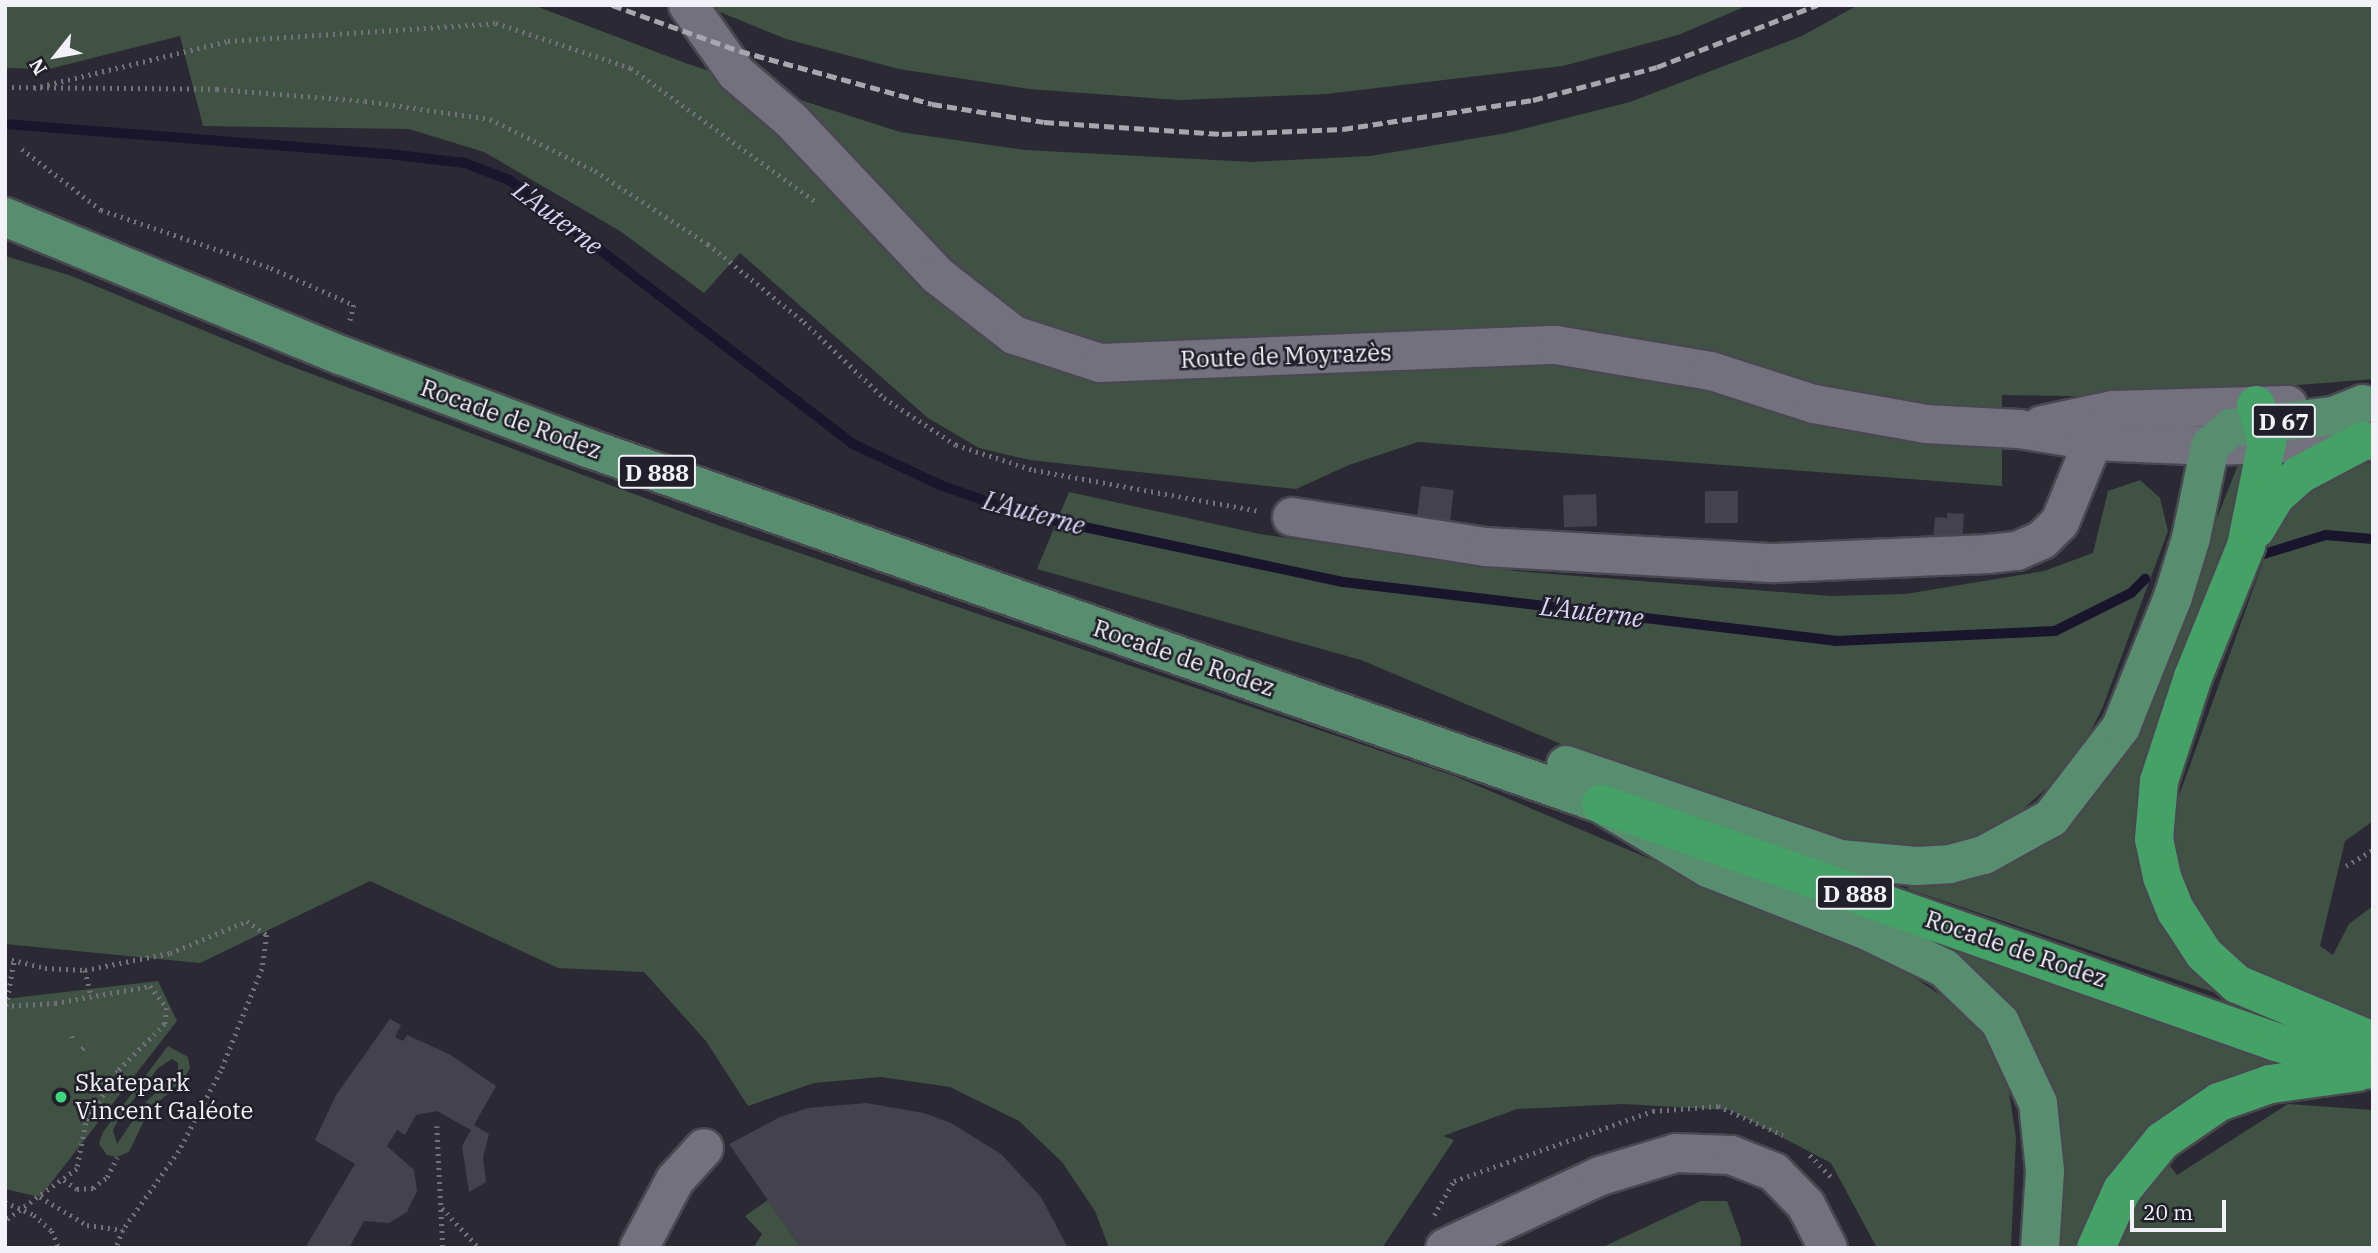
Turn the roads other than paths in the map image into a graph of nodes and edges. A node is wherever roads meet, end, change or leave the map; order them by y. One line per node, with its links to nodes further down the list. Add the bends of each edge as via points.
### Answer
1 (688, 5): 5 (street, Route de Moyrazès / D 67, via 736,73 792,121 937,275 1014,335 1100,363 1556,345 1711,371 1827,406 1926,424)
2 (5, 217): 11 (main road, Rocade de Rodez / D 888, via 343,356)
3 (2368, 403): 4 (main road, D 67, via 2333,416)
4 (2262, 424): 5 (street, Route de Moyrazès / D 67, via 2113,410); 7 (street, Route de Moyrazès / D 67); 8 (street, Route de Moyrazès / D 67); 10 (highway)
5 (2019, 429): 6 (street, Route de Moyrazès / D 67)
6 (2093, 441): 8 (street, Route de Moyrazès / D 67); 9 (street, via 2060,522 2042,540 2017,551 1988,554 1761,562 1485,547)
7 (2368, 441): 10 (highway, via 2299,475 2276,496)
8 (2210, 446): 11 (main road, via 2173,597 2121,727 2051,818 1984,855 1916,866 1840,859 1358,691)
9 (1292, 517)
10 (2246, 546): 13 (highway, via 2193,677 2159,781 2154,839 2162,877 2176,911 2204,954 2237,984)
11 (1317, 705): 12 (main road, Rocade de Rodez / D 888)
12 (1601, 804): 13 (highway, Rocade de Rodez / D 888, via 2276,1042); 18 (main road, via 1708,868 1863,929 1944,968 1974,993 2000,1022 2038,1103 2045,1171)
13 (2372, 1060): 19 (highway, via 2270,1084 2219,1102 2162,1141 2122,1190)
14 (704, 1148): 15 (street, via 675,1180)
15 (639, 1248)
16 (1445, 1248): 17 (street, via 1600,1176 1676,1153 1731,1155 1774,1172 1806,1205)
17 (1828, 1248)
18 (2039, 1248)
19 (2096, 1248)

